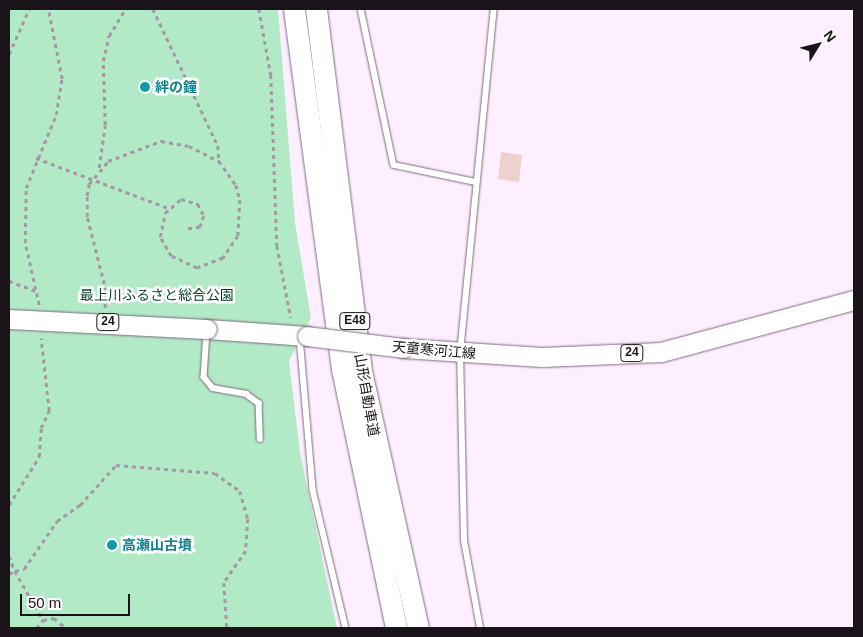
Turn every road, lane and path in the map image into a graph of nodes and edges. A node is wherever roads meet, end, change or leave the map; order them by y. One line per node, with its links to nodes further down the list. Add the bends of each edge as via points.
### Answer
1 (29, 9): 10 (path)
2 (125, 9): 13 (path, via 109,36 103,60 105,125)
3 (153, 9): 12 (path, via 218,146)
4 (259, 9): 26 (path, via 272,75 277,246 290,316)
5 (294, 9): 40 (highway, 山形自動車道 / E48, via 342,369)
6 (316, 9): 41 (highway, 山形自動車道 / E48, via 361,371)
7 (362, 9): 15 (lane, via 394,165)
8 (494, 9): 15 (lane)
9 (47, 10): 11 (path, via 62,79 56,115)
10 (9, 54)
11 (36, 158): 14 (path); 19 (path, via 26,188 25,244)
12 (219, 160): 13 (path, via 189,146 161,141 128,150); 16 (path, via 236,184 241,214 238,236 223,258 197,268 171,256 160,237)
13 (99, 169): 14 (path)
14 (92, 179): 16 (path); 23 (path, via 87,217 104,284)
15 (476, 182): 27 (lane)
16 (168, 208): 17 (path, via 181,199 198,204 204,222 193,231)
17 (188, 229)
18 (9, 281): 19 (path)
19 (37, 291): 21 (path)
20 (854, 300): 27 (main road, 天童寒河江線 / 24, via 661,352 542,356)
21 (39, 309)
22 (9, 320): 23 (main road, 天童寒河江線 / 24, bridge)
23 (106, 322): 24 (main road, 天童寒河江線 / 24, bridge)
24 (207, 330): 26 (main road, 天童寒河江線 / 24); 28 (lane, via 204,377 213,388 246,394 259,403)
25 (41, 335): 29 (path, via 50,411 41,428 39,457)
26 (303, 336): 27 (main road, 天童寒河江線 / 24, bridge); 39 (lane, via 313,490)
27 (460, 353): 42 (lane, via 464,541)
28 (260, 439)
29 (9, 505)
30 (9, 556): 31 (path)
31 (15, 571): 32 (path); 33 (path); 38 (path, via 24,569 57,522 80,505 116,465 215,473 240,491 248,519 246,551 224,583)
32 (9, 574)
33 (43, 620): 34 (path); 35 (path, via 59,620)
34 (36, 628)
35 (66, 628)
36 (95, 628): 37 (path)
37 (106, 628)
38 (227, 628)
39 (346, 628)
40 (396, 628)
41 (418, 628)
42 (480, 628)

